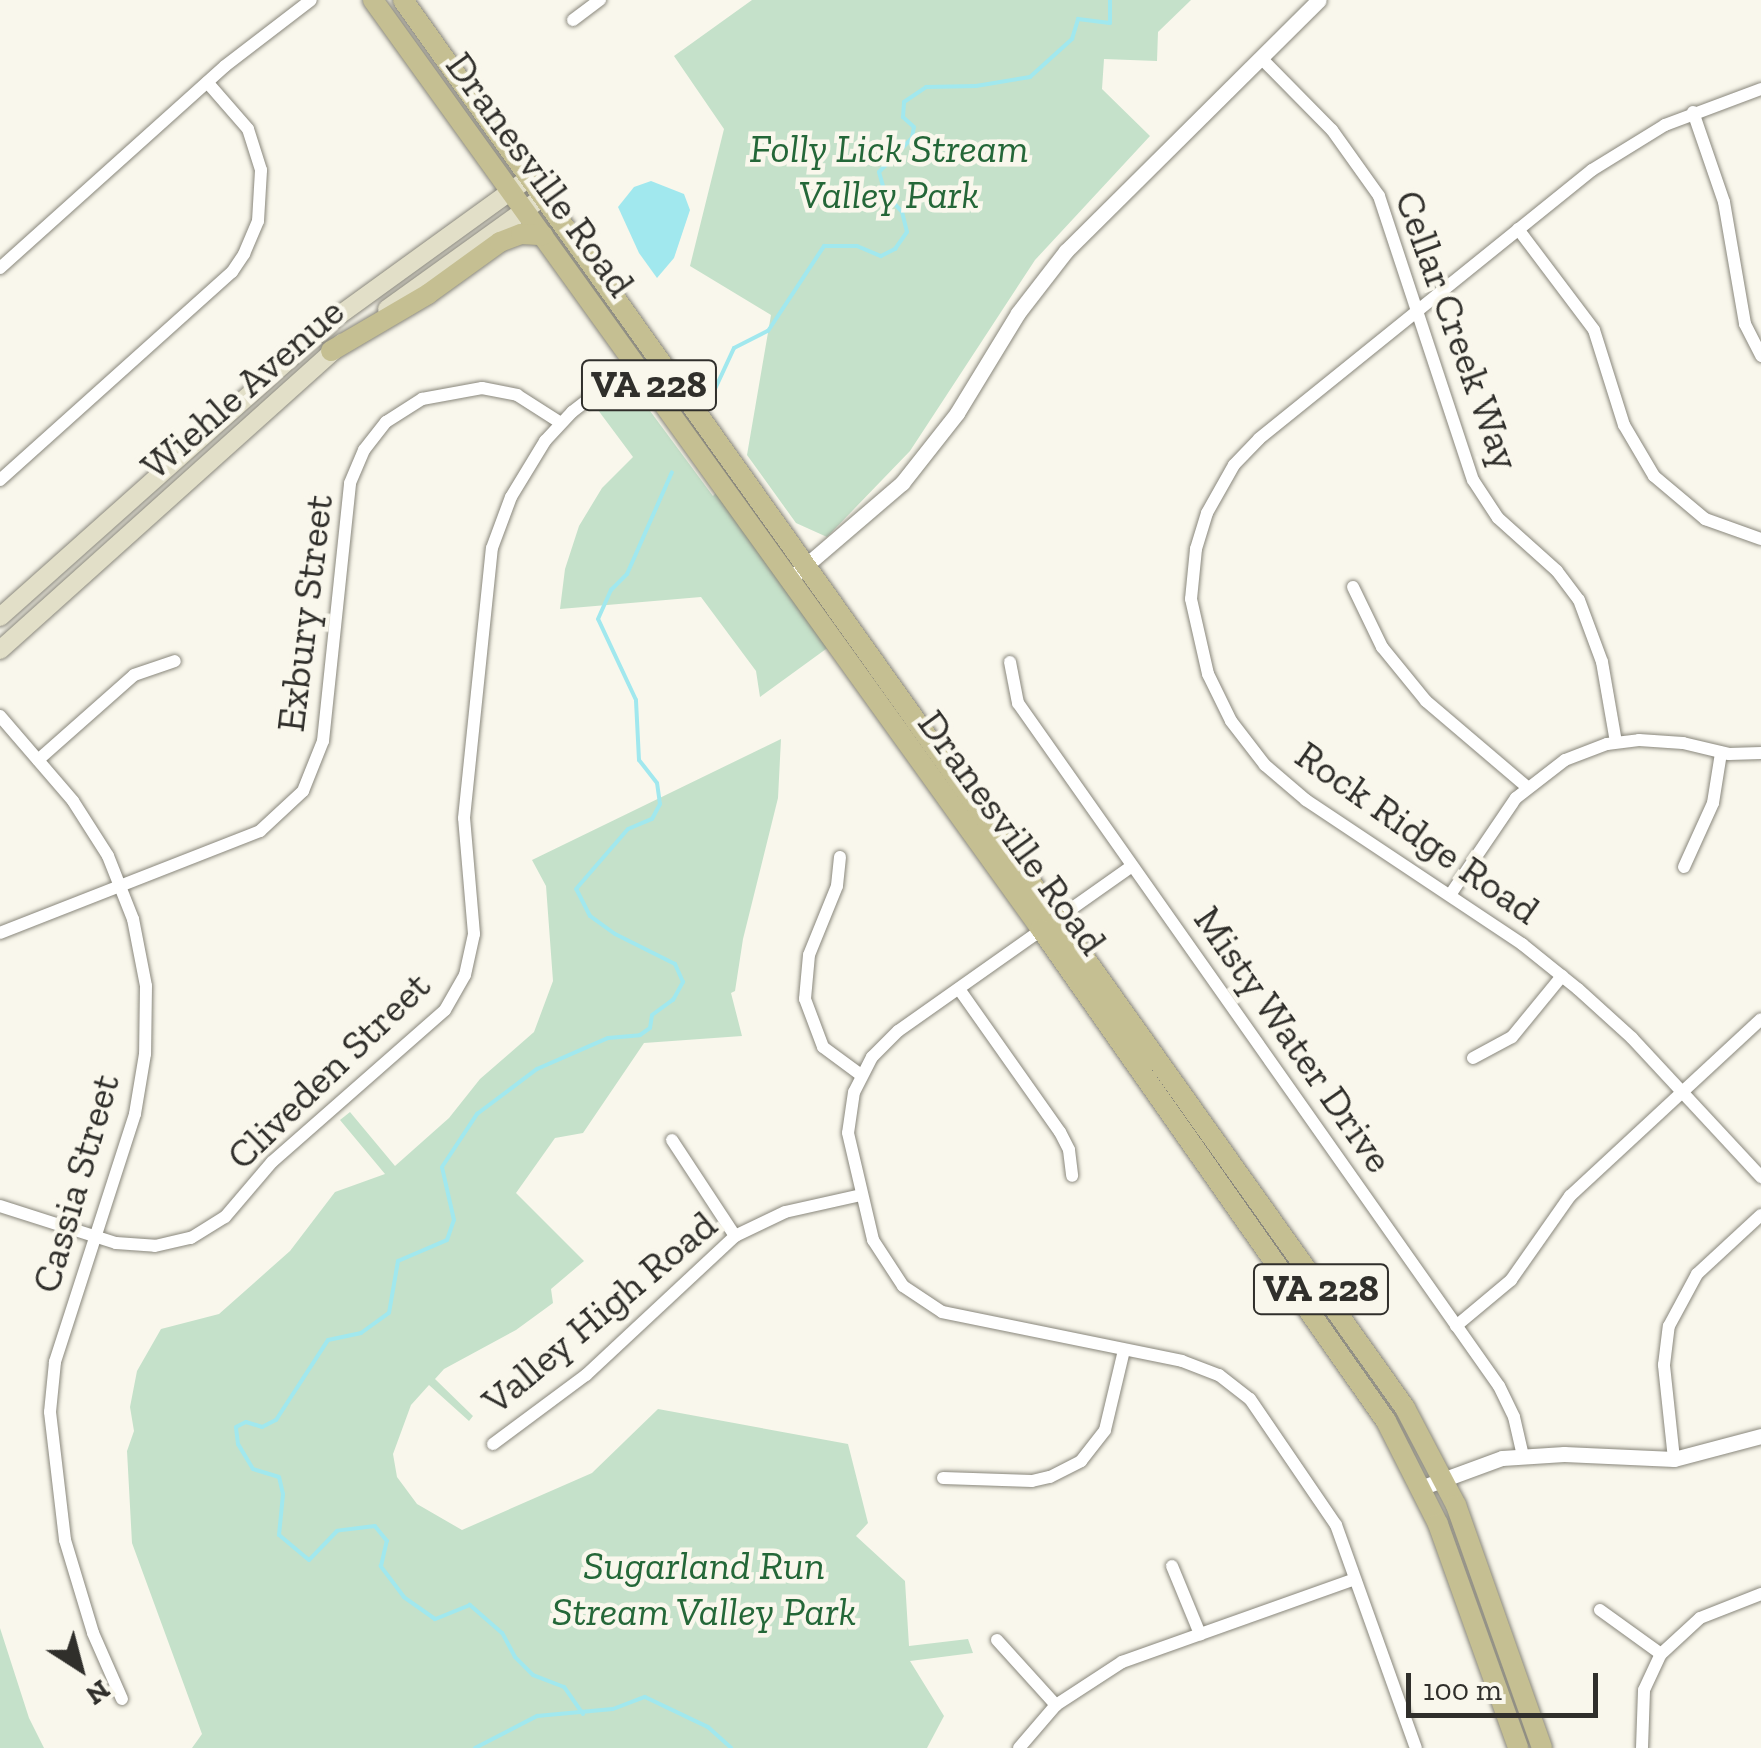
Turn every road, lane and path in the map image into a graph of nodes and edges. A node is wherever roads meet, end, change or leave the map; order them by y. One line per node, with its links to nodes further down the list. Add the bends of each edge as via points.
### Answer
1 (311, 0): 8 (street)
2 (373, 0): 12 (main road, Dranesville Road / VA 228)
3 (402, 0): 11 (main road, Dranesville Road / VA 228)
4 (600, 0): 6 (street)
5 (1319, 0): 7 (street)
6 (573, 20)
7 (1260, 58): 18 (street, Cellar Creek Way, via 1364,171 1392,229); 25 (street, via 1066,251 930,451 876,510)
8 (208, 82): 17 (street); 23 (street, via 248,129 261,170 258,221 244,254 232,272)
9 (1761, 89): 10 (street, Rock Ridge Road)
10 (1693, 112): 15 (street, Rock Ridge Road, via 1625,148); 20 (street, via 1724,202 1745,324)
11 (530, 176): 12 (main road, Wiehle Avenue); 13 (main road, Dranesville Road / VA 228)
12 (511, 190): 14 (main road, Dranesville Road / VA 228); 28 (main road, Wiehle Avenue, via 322,329)
13 (544, 196): 14 (main road, Wiehle Avenue); 25 (main road, Dranesville Road / VA 228)
14 (525, 210): 16 (main road, Dranesville Road / VA 228); 19 (main road, Wiehle Avenue)
15 (1518, 229): 18 (street, Rock Ridge Road); 24 (street, via 1594,330 1624,424 1654,476 1705,519)
16 (543, 235): 19 (main road, via 500,242); 21 (main road, Dranesville Road / VA 228)
17 (0, 268)
18 (1418, 310): 33 (street, Cellar Creek Way, via 1473,480 1498,518 1558,571 1589,620); 42 (street, Rock Ridge Road, via 1234,465 1198,536 1192,599 1208,674 1231,721 1265,765 1306,800)
19 (332, 351): 29 (main road, Wiehle Avenue)
20 (1761, 356)
21 (634, 364): 22 (street, Cliveden Street); 26 (main road, Dranesville Road / VA 228)
22 (561, 423): 41 (street, Exbury Street, via 516,395 482,388 432,395 386,422 350,483 323,741 312,777 260,831); 59 (street, Cliveden Street, via 524,471 492,548 464,818 474,934 456,993 432,1025 272,1162 210,1228 155,1246)
23 (0, 480)
24 (1761, 539)
25 (808, 566): 26 (street); 43 (main road, Dranesville Road / VA 228)
26 (790, 579): 44 (main road, Dranesville Road / VA 228)
27 (1353, 587): 37 (street, via 1382,647 1407,680)
28 (0, 617)
29 (0, 650)
30 (175, 660): 36 (street, via 134,675)
31 (1010, 662): 39 (street, Misty Water Drive, via 1018,703)
32 (0, 716): 36 (street, Cassia Street)
33 (1616, 742): 34 (street, via 1666,741); 37 (street, via 1565,760)
34 (1721, 753): 35 (street); 40 (street, via 1712,804)
35 (1761, 754)
36 (38, 760): 41 (street, Cassia Street, via 92,828)
37 (1526, 786): 42 (street)
38 (840, 857): 50 (street, via 837,886 809,955 806,998 823,1047)
39 (1132, 866): 43 (street); 60 (street, Misty Water Drive)
40 (1684, 867)
41 (122, 886): 45 (street, Exbury Street); 59 (street, Cassia Street, via 146,986 145,1054 135,1114)
42 (1450, 895): 46 (street, Rock Ridge Road)
43 (1059, 917): 44 (street); 67 (main road, Dranesville Road / VA 228, via 1405,1408)
44 (1041, 929): 47 (street); 68 (main road, Dranesville Road / VA 228, via 1386,1421)
45 (0, 933)
46 (1562, 976): 49 (street, via 1512,1037); 51 (street, Rock Ridge Road)
47 (959, 989): 50 (street, via 898,1031); 53 (street, via 1060,1132)
48 (1761, 1019): 51 (street)
49 (1474, 1058)
50 (862, 1075): 55 (street, via 848,1133)
51 (1684, 1091): 54 (street, Rock Ridge Road); 60 (street, via 1570,1196 1512,1280)
52 (672, 1140): 58 (street)
53 (1072, 1176)
54 (1761, 1177)
55 (860, 1195): 58 (street, Valley High Road, via 784,1212); 61 (street, via 888,1268 930,1306)
56 (0, 1206): 59 (street, Cliveden Street)
57 (1761, 1216): 65 (street, via 1698,1274 1668,1326 1664,1365)
58 (734, 1236): 63 (street, Valley High Road, via 586,1375)
59 (95, 1237): 76 (street, Cassia Street, via 55,1362 50,1412 65,1540 93,1633)
60 (1456, 1326): 64 (street, Misty Water Drive, via 1506,1398)
61 (1124, 1350): 66 (street, via 1105,1430 1081,1460 1032,1480); 70 (street, via 1202,1366 1250,1399 1324,1504)
62 (1761, 1436): 65 (street)
63 (493, 1444)
64 (1523, 1456): 65 (street); 67 (street)
65 (1674, 1459)
66 (943, 1478)
67 (1444, 1478): 68 (street); 81 (main road, Dranesville Road / VA 228)
68 (1423, 1487): 80 (main road, Dranesville Road / VA 228)
69 (1172, 1566): 73 (street)
70 (1356, 1579): 73 (street); 79 (street)
71 (1761, 1594): 75 (street, via 1700,1618)
72 (1600, 1610): 75 (street)
73 (1200, 1634): 77 (street, via 1122,1662)
74 (997, 1640): 77 (street)
75 (1661, 1654): 82 (street, via 1644,1690)
76 (122, 1699)
77 (1056, 1705): 78 (street)
78 (1019, 1748)
79 (1416, 1748)
80 (1518, 1748)
81 (1542, 1748)
82 (1642, 1748)

